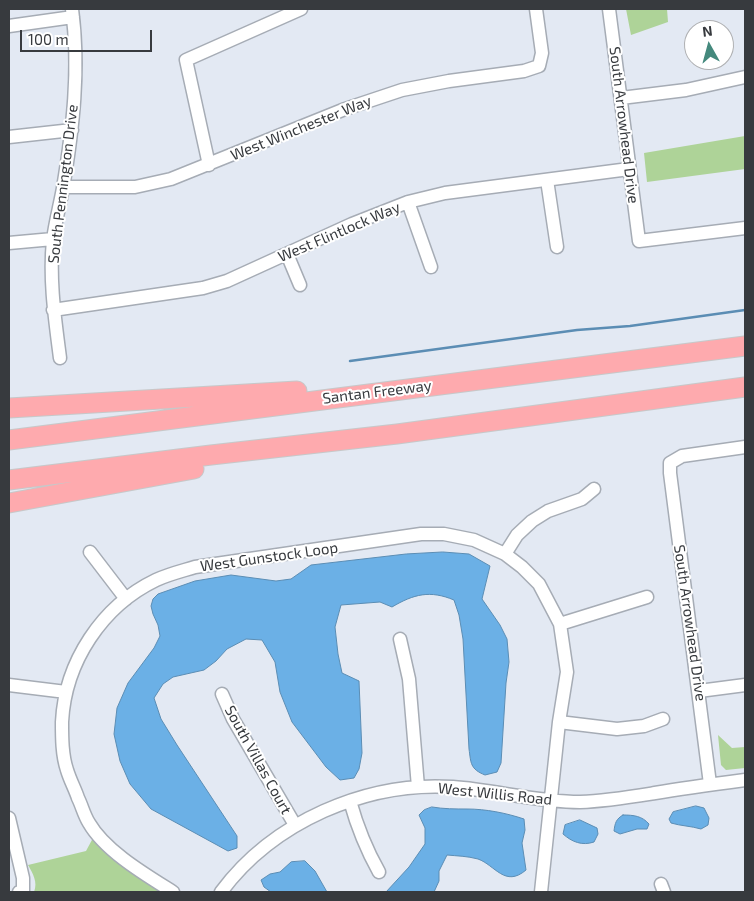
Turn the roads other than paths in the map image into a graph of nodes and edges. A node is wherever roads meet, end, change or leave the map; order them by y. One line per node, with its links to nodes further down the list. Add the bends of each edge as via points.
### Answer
1 (301, 9): 10 (street, via 186,60)
2 (536, 9): 10 (street, West Winchester Way, via 542,53 540,66 402,90 344,109)
3 (609, 9): 7 (street, South Arrowhead Drive)
4 (72, 13): 5 (street); 8 (street, South Pennington Drive, via 77,50)
5 (9, 26)
6 (745, 77): 7 (street, via 686,90)
7 (621, 98): 11 (street, South Arrowhead Drive)
8 (72, 130): 9 (street); 13 (street, South Pennington Drive)
9 (9, 137)
10 (209, 165): 13 (street, West Winchester Way, via 171,179 135,186)
11 (629, 169): 12 (street, West Flintlock Way); 15 (street, South Arrowhead Drive, via 639,241)
12 (547, 180): 14 (street, West Flintlock Way, via 445,193); 18 (street)
13 (63, 187): 16 (street, South Pennington Drive)
14 (408, 202): 19 (street, West Flintlock Way); 20 (street)
15 (745, 228)
16 (53, 239): 17 (street); 22 (street, South Pennington Drive)
17 (9, 243)
18 (557, 247)
19 (287, 254): 21 (street); 22 (street, West Flintlock Way, via 227,281 203,288)
20 (431, 266)
21 (300, 285)
22 (53, 310): 24 (street, South Pennington Drive)
23 (745, 346): 25 (highway, Santan Freeway)
24 (60, 358)
25 (431, 385): 27 (highway); 29 (highway, Santan Freeway)
26 (745, 387): 28 (highway)
27 (9, 408)
28 (397, 434): 31 (highway); 33 (highway)
29 (9, 440)
30 (745, 447): 42 (street, South Arrowhead Drive, via 682,456 670,463)
31 (9, 480)
32 (594, 489): 35 (street, via 582,499 548,511 532,521 517,535)
33 (9, 503)
34 (90, 552): 37 (street)
35 (505, 554): 37 (street, West Gunstock Loop, via 474,540 444,534 421,534 196,567 154,581); 38 (street, West Gunstock Loop, via 539,584)
36 (647, 597): 38 (street)
37 (126, 599): 43 (street, West Gunstock Loop, via 104,619 87,641 73,668)
38 (560, 624): 46 (street, West Gunstock Loop, via 567,672)
39 (400, 639): 49 (street, via 409,679)
40 (9, 684): 43 (street)
41 (745, 685): 42 (street)
42 (699, 691): 48 (street, South Arrowhead Drive)
43 (66, 692): 56 (street, West Gunstock Loop, via 63,751 67,770 89,824 112,850)
44 (222, 694): 53 (street, South Villas Court, via 232,719)
45 (663, 719): 46 (street, via 644,726 617,729)
46 (559, 722): 50 (street, West Gunstock Loop)
47 (745, 780): 48 (street, West Willis Road)
48 (710, 784): 50 (street, West Willis Road, via 609,800)
49 (418, 786): 50 (street, West Willis Road, via 453,787); 51 (street, West Willis Road)
50 (552, 800): 58 (street, West Gunstock Loop)
51 (350, 801): 53 (street, West Willis Road); 54 (street, via 356,824)
52 (9, 818): 55 (street, via 23,878)
53 (295, 825): 57 (street, West Willis Road, via 271,842)
54 (379, 872)
55 (21, 892)
56 (172, 892)
57 (221, 892)
58 (541, 892)

